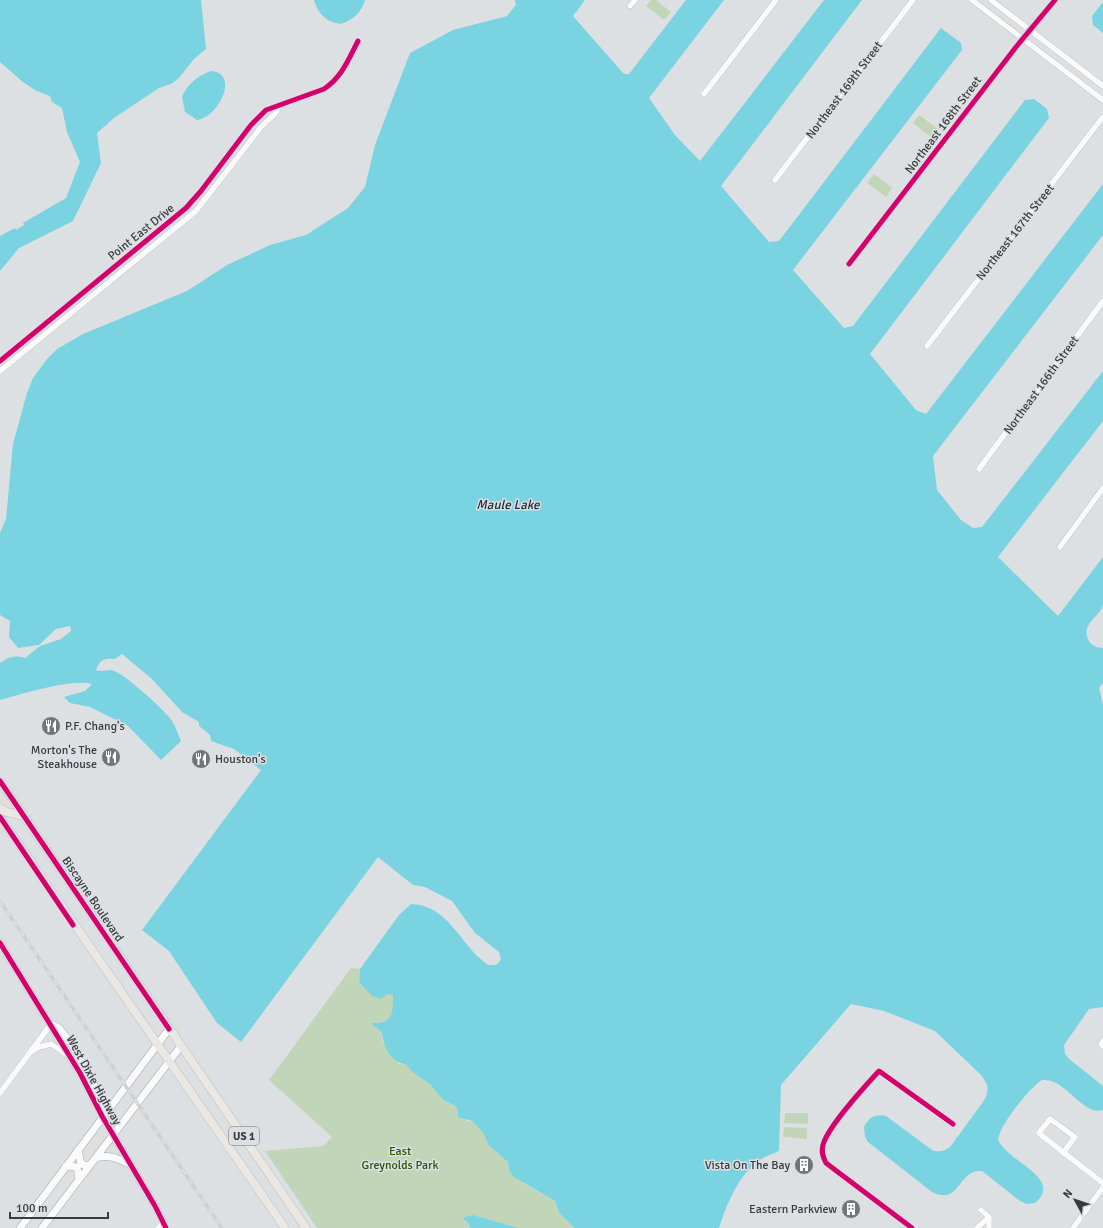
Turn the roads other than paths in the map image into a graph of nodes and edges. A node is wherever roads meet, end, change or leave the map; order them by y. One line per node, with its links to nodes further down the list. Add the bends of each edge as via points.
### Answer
1 (635, 0): 7 (street)
2 (776, 0): 12 (street)
3 (914, 0): 16 (street, Northeast 169th Street)
4 (972, 0): 9 (street)
5 (991, 0): 8 (street)
6 (1055, 0): 8 (street, Northeast 168th Street)
7 (630, 6)
8 (1031, 31): 9 (street, Northeast 168th Street); 11 (street)
9 (1023, 39): 13 (street); 17 (street, Northeast 168th Street)
10 (358, 41): 14 (street, via 343,70 330,85)
11 (1103, 86)
12 (704, 94)
13 (1103, 100)
14 (280, 106): 20 (street, Point East Drive, via 266,110 258,118 186,208); 21 (street, Point East Drive, via 196,211)
15 (1103, 117): 19 (street, Northeast 167th Street)
16 (775, 180)
17 (849, 264)
18 (1103, 301): 22 (street, Northeast 166th Street)
19 (927, 346)
20 (0, 360)
21 (0, 371)
22 (979, 469)
23 (1103, 488): 24 (street)
24 (1060, 546)
25 (0, 781): 27 (main road, Biscayne Boulevard / US 1)
26 (0, 808): 27 (main road)
27 (24, 816): 31 (main road, Biscayne Boulevard / US 1)
28 (0, 817): 32 (main road, US 1)
29 (0, 943): 30 (street, West Dixie Highway)
30 (51, 1024): 34 (street); 35 (street, West Dixie Highway); 38 (street, West Dixie Highway, via 59,1028 71,1043 102,1100)
31 (169, 1029): 32 (street); 33 (main road, Biscayne Boulevard / US 1)
32 (157, 1043): 36 (main road, US 1); 38 (street)
33 (181, 1046): 36 (street); 57 (main road, Biscayne Boulevard / US 1)
34 (28, 1055): 35 (street, via 40,1047 51,1044); 37 (street)
35 (69, 1056): 38 (street, West Dixie Highway)
36 (170, 1060): 40 (street); 56 (main road, US 1)
37 (0, 1093)
38 (102, 1116): 40 (street, West Dixie Highway); 41 (street)
39 (953, 1124): 58 (street, via 879,1071 838,1120 823,1143 822,1151 826,1163)
40 (113, 1134): 43 (street); 44 (street, West Dixie Highway)
41 (78, 1150): 45 (street); 46 (street, via 81,1164)
42 (1063, 1152): 42 (street, via 1039,1133 1052,1119 1075,1137); 48 (street)
43 (96, 1158): 44 (street, via 105,1155); 46 (street)
44 (131, 1165): 52 (street, West Dixie Highway)
45 (66, 1166): 47 (street, via 77,1167); 53 (street)
46 (89, 1166): 47 (street)
47 (79, 1179): 54 (street)
48 (1103, 1183)
49 (1103, 1188): 61 (street)
50 (981, 1210): 51 (street)
51 (989, 1217): 59 (street); 60 (street)
52 (164, 1225): 55 (street)
53 (20, 1228)
54 (42, 1228)
55 (158, 1228)
56 (285, 1228)
57 (306, 1228)
58 (912, 1228)
59 (977, 1228)
60 (989, 1228)
61 (1073, 1228)

